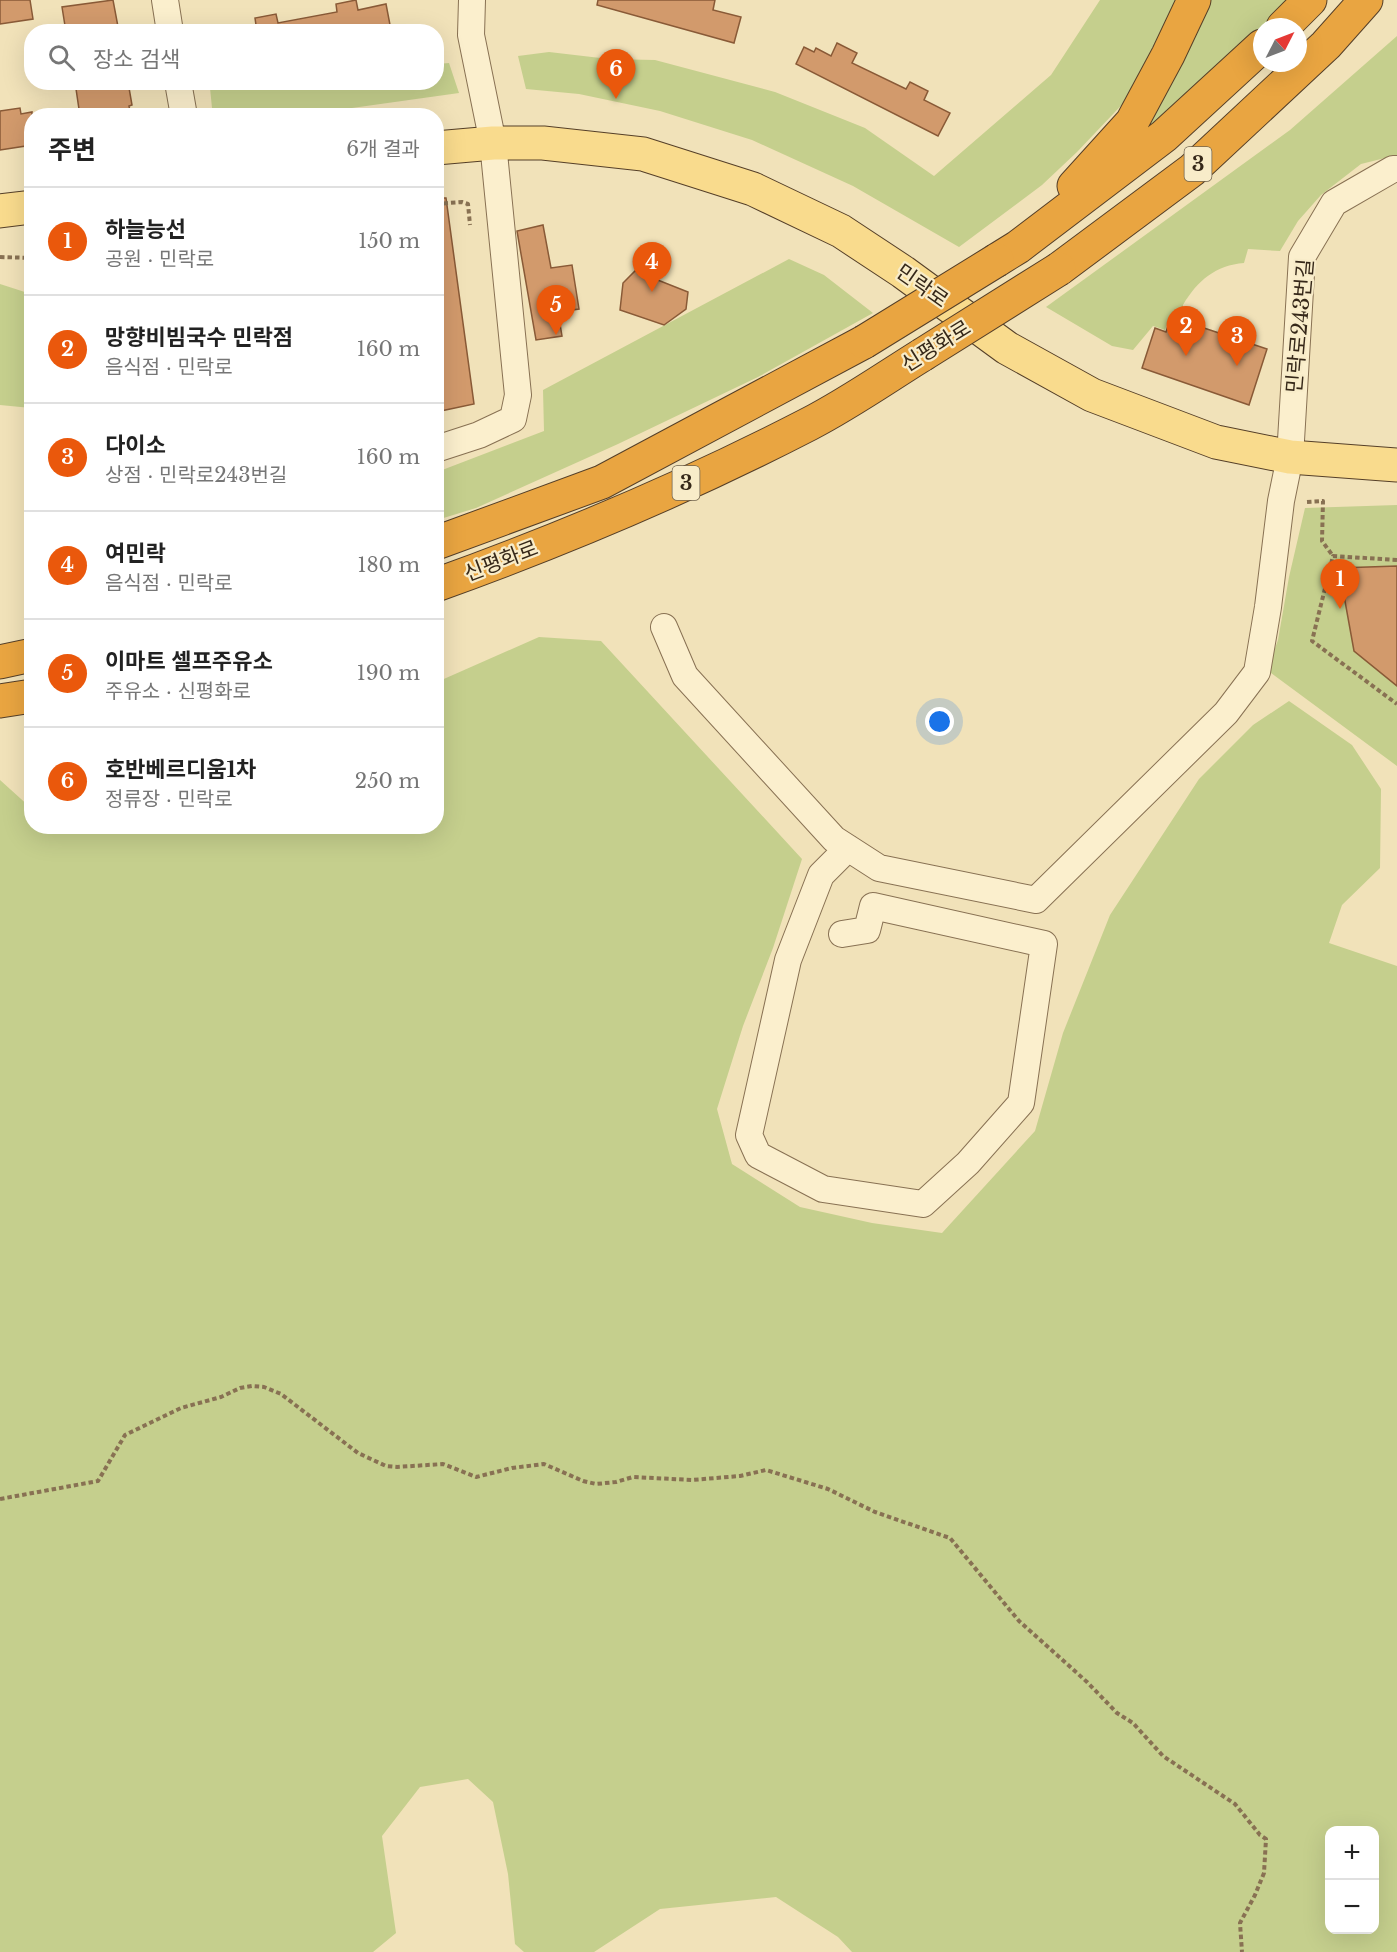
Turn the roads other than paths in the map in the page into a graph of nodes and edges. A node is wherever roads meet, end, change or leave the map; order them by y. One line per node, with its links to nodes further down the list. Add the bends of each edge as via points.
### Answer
1 (165, 0): 5 (street)
2 (472, 0): 9 (street, via 471,36)
3 (1194, 0): 14 (highway, via 1132,122)
4 (1366, 0): 19 (highway, 신평화로 / 3, bridge, via 1326,45 1192,170 1059,269 811,423 666,493 531,551)
5 (169, 24)
6 (1253, 54): 14 (highway, 신평화로 / 3, via 1164,136)
7 (179, 90): 8 (street)
8 (183, 108)
9 (493, 143): 10 (main road, 민락로); 15 (street, via 518,394 513,419); 16 (main road, 민락로, via 543,143 643,154 753,189 841,231 1007,348 1092,395 1216,442)
10 (444, 147)
11 (1397, 169): 16 (street, 민락로243번길, via 1334,203 1302,257)
12 (24, 208): 13 (main road)
13 (0, 211)
14 (1008, 254): 18 (highway, 신평화로 / 3, bridge, via 864,342 602,482)
15 (444, 446)
16 (1290, 457): 17 (main road, 민락로); 25 (street, 민락로243번길, via 1257,672 1226,713 1036,900 879,868)
17 (1397, 465)
18 (444, 540)
19 (444, 582)
20 (664, 627): 25 (street, via 685,676 834,839)
21 (24, 658): 22 (highway)
22 (0, 662)
23 (24, 697): 24 (highway)
24 (0, 701)
25 (848, 848): 26 (street, via 821,875 788,960 748,1135 758,1155 823,1189 923,1204 968,1163 1021,1103 1044,944 873,906 867,930)
26 (842, 934)

